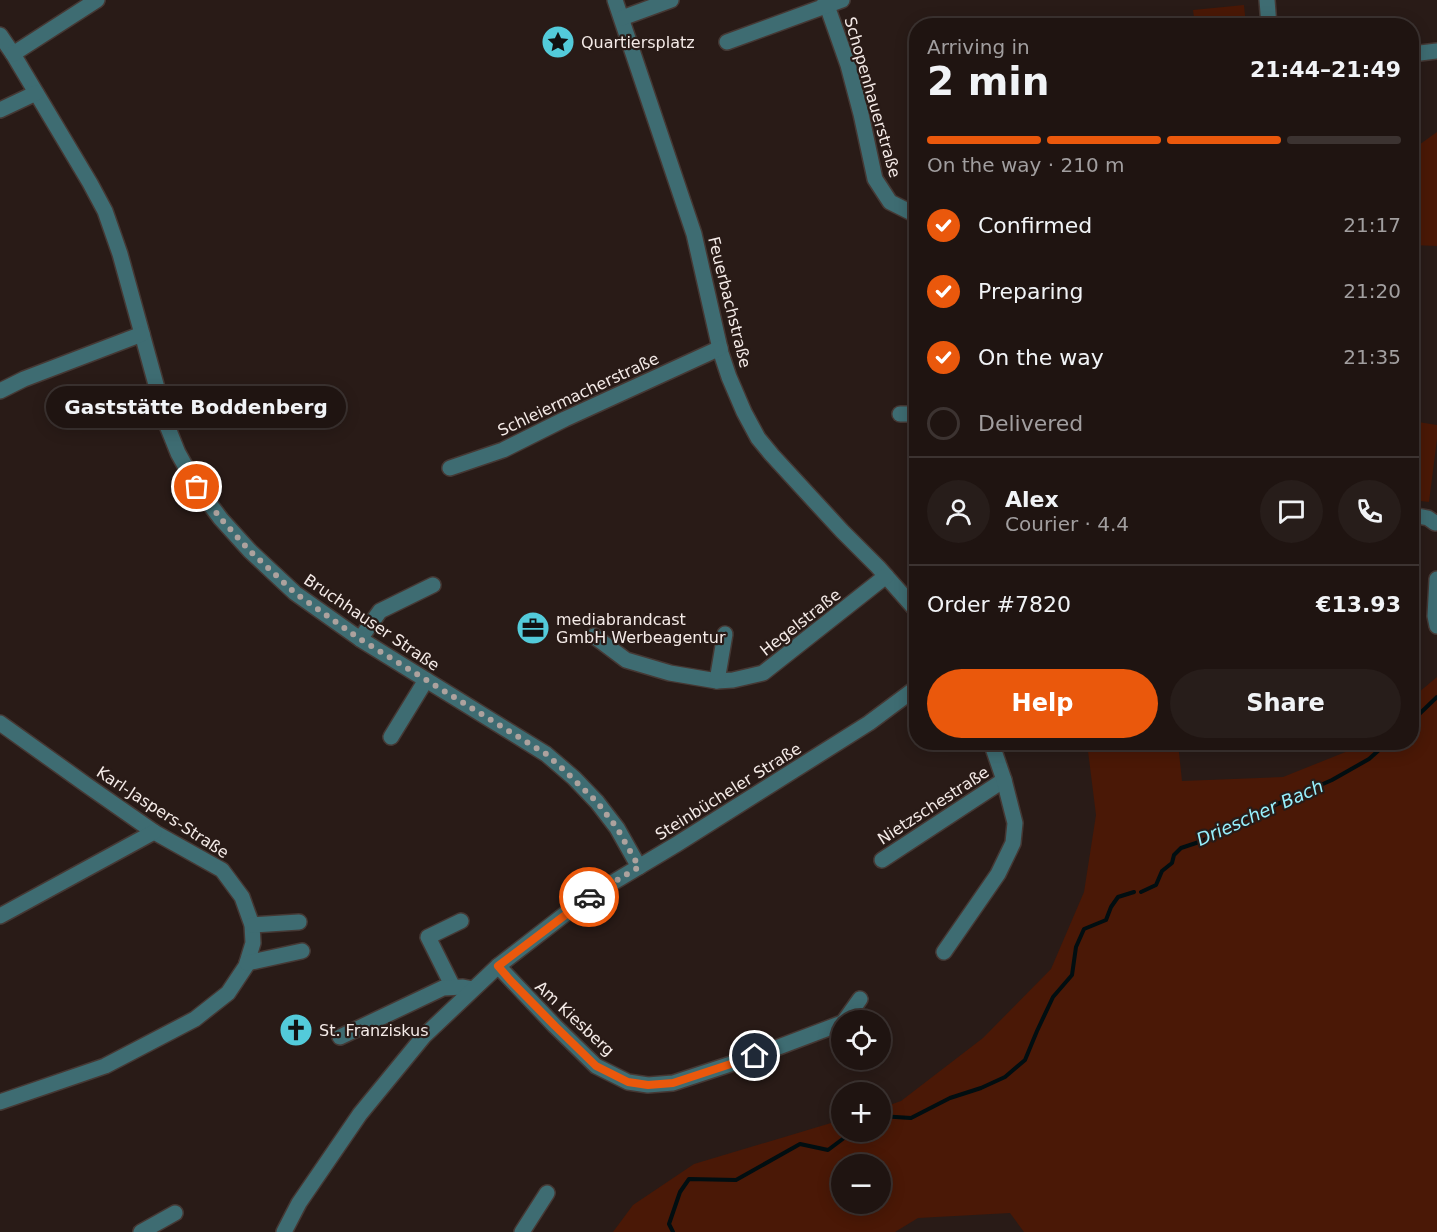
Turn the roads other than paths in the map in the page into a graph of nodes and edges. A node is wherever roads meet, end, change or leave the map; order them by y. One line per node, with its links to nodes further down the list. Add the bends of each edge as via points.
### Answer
1 (97, 0): 12 (street)
2 (615, 0): 6 (street, Feuerbachstraße)
3 (671, 0): 6 (street)
4 (1267, 0): 7 (street)
5 (831, 2): 9 (street, Schopenhauerstraße); 15 (street, Schopenhauerstraße, via 875,179 890,202)
6 (622, 18): 17 (street, Feuerbachstraße, via 694,234)
7 (1268, 18)
8 (0, 35): 12 (street, Bruchhauser Straße)
9 (727, 42)
10 (1437, 51): 11 (street)
11 (1419, 53)
12 (13, 54): 13 (street, Bruchhauser Straße)
13 (36, 93): 14 (street); 16 (street, Bruchhauser Straße, via 105,211)
14 (0, 110)
15 (909, 212)
16 (142, 334): 18 (street); 31 (street, Bruchhauser Straße, via 168,428 201,493 250,551 295,593)
17 (720, 348): 21 (street, Schleiermacherstraße, via 503,450); 24 (street, Feuerbachstraße, via 758,438)
18 (0, 391)
19 (900, 414): 20 (street)
20 (909, 414)
21 (450, 468)
22 (1419, 516): 23 (street)
23 (1436, 523)
24 (886, 576): 27 (street, Feuerbachstraße); 33 (street, Hegelstraße, via 763,673)
25 (1437, 579): 28 (street)
26 (433, 585): 31 (street, via 380,611)
27 (909, 602)
28 (1437, 626)
29 (725, 634): 33 (street)
30 (594, 636): 33 (street, Hegelstraße, via 626,660)
31 (360, 639): 32 (street, Bruchhauser Straße)
32 (426, 680): 36 (street); 41 (street, Bruchhauser Straße, via 546,754 574,778 617,828)
33 (717, 681)
34 (909, 693): 41 (street, Steinbücheler Straße, via 869,723)
35 (0, 723): 39 (street, Karl-Jaspers-Straße)
36 (391, 737)
37 (994, 750): 38 (street, Nietzschestraße)
38 (1004, 780): 40 (street, Nietzschestraße); 47 (street, Nietzschestraße, via 1015,823 1014,843 998,874)
39 (154, 832): 42 (street); 45 (street, Karl-Jaspers-Straße, via 222,870 242,897)
40 (882, 860)
41 (639, 867): 49 (street, Steinbücheler Straße, via 582,901)
42 (0, 916)
43 (461, 921): 50 (street, via 428,937)
44 (298, 922): 45 (street)
45 (252, 925): 48 (street, Karl-Jaspers-Straße, via 253,943)
46 (302, 951): 48 (street)
47 (944, 952)
48 (247, 963): 56 (street, Karl-Jaspers-Straße, via 228,993 195,1019 105,1066)
49 (498, 966): 51 (street, Steinbücheler Straße); 54 (street, Am Kiesberg, via 596,1066 628,1082 673,1083)
50 (453, 987): 51 (street); 55 (street, via 443,988)
51 (473, 989): 60 (street, Steinbücheler Straße, via 424,1036 360,1114 298,1203)
52 (860, 999): 53 (street)
53 (852, 1010)
54 (831, 1027)
55 (340, 1037)
56 (0, 1102)
57 (548, 1193): 61 (street)
58 (175, 1213): 59 (street)
59 (141, 1232)
60 (284, 1232)
61 (522, 1232)

